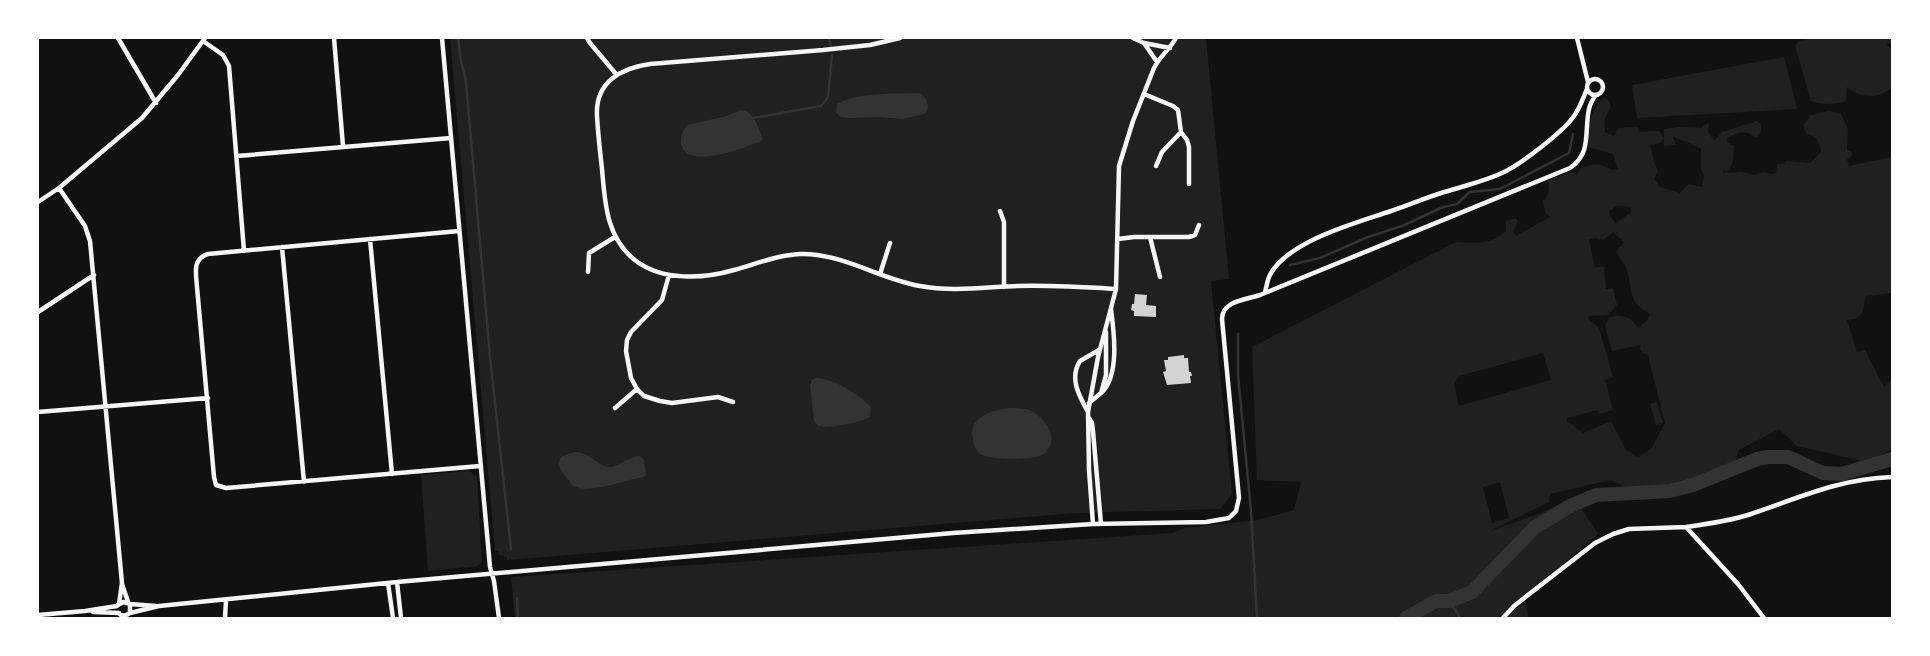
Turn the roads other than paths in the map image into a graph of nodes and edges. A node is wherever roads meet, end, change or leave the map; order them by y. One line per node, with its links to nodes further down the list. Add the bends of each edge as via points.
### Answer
1 (118, 38): 18 (street)
2 (334, 38): 21 (street)
3 (442, 38): 20 (street)
4 (587, 38): 13 (street)
5 (900, 38): 13 (street, via 823,50 632,66)
6 (1133, 38): 10 (street)
7 (1176, 38): 11 (street)
8 (1578, 38): 14 (street)
9 (204, 39): 18 (street); 22 (street, via 223,55 229,66)
10 (1144, 43): 11 (street); 12 (street)
11 (1170, 48): 12 (street)
12 (1157, 62): 16 (street)
13 (616, 74): 30 (street, via 604,89 597,112 606,212)
14 (1588, 82): 15 (street); 17 (street, via 1597,79 1602,84 1602,90)
15 (1587, 89): 17 (street); 44 (street, via 1581,105 1568,123 1517,165 1478,183 1351,223 1307,244 1270,274)
16 (1144, 94): 19 (street, via 1176,108); 33 (street, via 1119,166)
17 (1596, 95): 44 (street, via 1589,107 1582,157 1570,168)
18 (156, 103): 25 (street)
19 (1181, 132): 23 (street, via 1162,152); 24 (street, via 1189,147)
20 (451, 138): 21 (street); 29 (street)
21 (343, 146): 22 (street)
22 (237, 156): 36 (street)
23 (1156, 166)
24 (1189, 184)
25 (59, 188): 26 (street); 39 (street, via 88,233)
26 (38, 202)
27 (1000, 211): 42 (street, via 1004,222)
28 (1199, 225): 31 (street, via 1192,237)
29 (459, 231): 32 (street); 59 (street)
30 (615, 237): 37 (street, via 589,253); 40 (street, via 636,261)
31 (1150, 237): 33 (street); 41 (street)
32 (370, 239): 35 (street); 60 (street)
33 (1118, 239): 43 (street)
34 (890, 243): 38 (street)
35 (282, 247): 36 (street); 62 (street)
36 (244, 251): 51 (street, via 208,254 199,258 196,269)
37 (588, 272)
38 (880, 274): 40 (street, via 826,257 800,254 770,258 724,272); 42 (street, via 921,286)
39 (94, 275): 46 (street); 54 (street)
40 (669, 275): 49 (street, via 662,300 627,340 629,374)
41 (1160, 277)
42 (1004, 287): 43 (street)
43 (1116, 289): 45 (street)
44 (1266, 292): 64 (street, via 1227,306 1222,313 1238,490 1236,512 1229,518 1206,522)
45 (1111, 308): 47 (street); 50 (street, via 1114,356 1108,383)
46 (38, 312)
47 (1106, 328): 48 (street); 50 (street, via 1106,370)
48 (1100, 349): 53 (street); 57 (street, via 1080,361 1077,368 1076,388)
49 (637, 389): 52 (street, via 644,396 660,401 718,397); 55 (street)
50 (1101, 393): 53 (street)
51 (208, 398): 54 (street); 62 (street, via 216,485 226,488)
52 (733, 402)
53 (1089, 404): 57 (street)
54 (106, 406): 56 (street); 68 (street)
55 (615, 408)
56 (38, 412)
57 (1088, 412): 58 (street)
58 (1089, 418): 63 (street); 64 (street, via 1094,431)
59 (480, 466): 60 (street); 66 (street)
60 (392, 474): 62 (street)
61 (1892, 477): 65 (street, via 1828,486 1749,514)
62 (304, 482)
63 (1093, 524): 64 (street); 66 (street, via 953,533)
64 (1101, 524)
65 (1686, 527): 82 (street, via 1613,534 1520,601); 83 (street)
66 (492, 574): 67 (street); 81 (street)
67 (397, 582): 69 (street); 80 (street)
68 (122, 583): 71 (street); 72 (street)
69 (388, 583): 70 (street); 79 (street)
70 (226, 600): 73 (street); 78 (street)
71 (129, 603): 72 (street); 73 (street); 76 (street)
72 (118, 605): 74 (street); 75 (street)
73 (159, 606): 76 (street)
74 (85, 611): 75 (street); 77 (street)
75 (119, 613): 76 (street, via 127,616)
76 (130, 613)
77 (40, 616)
78 (225, 618)
79 (393, 618)
80 (401, 618)
81 (499, 618)
82 (1503, 618)
83 (1764, 618)

